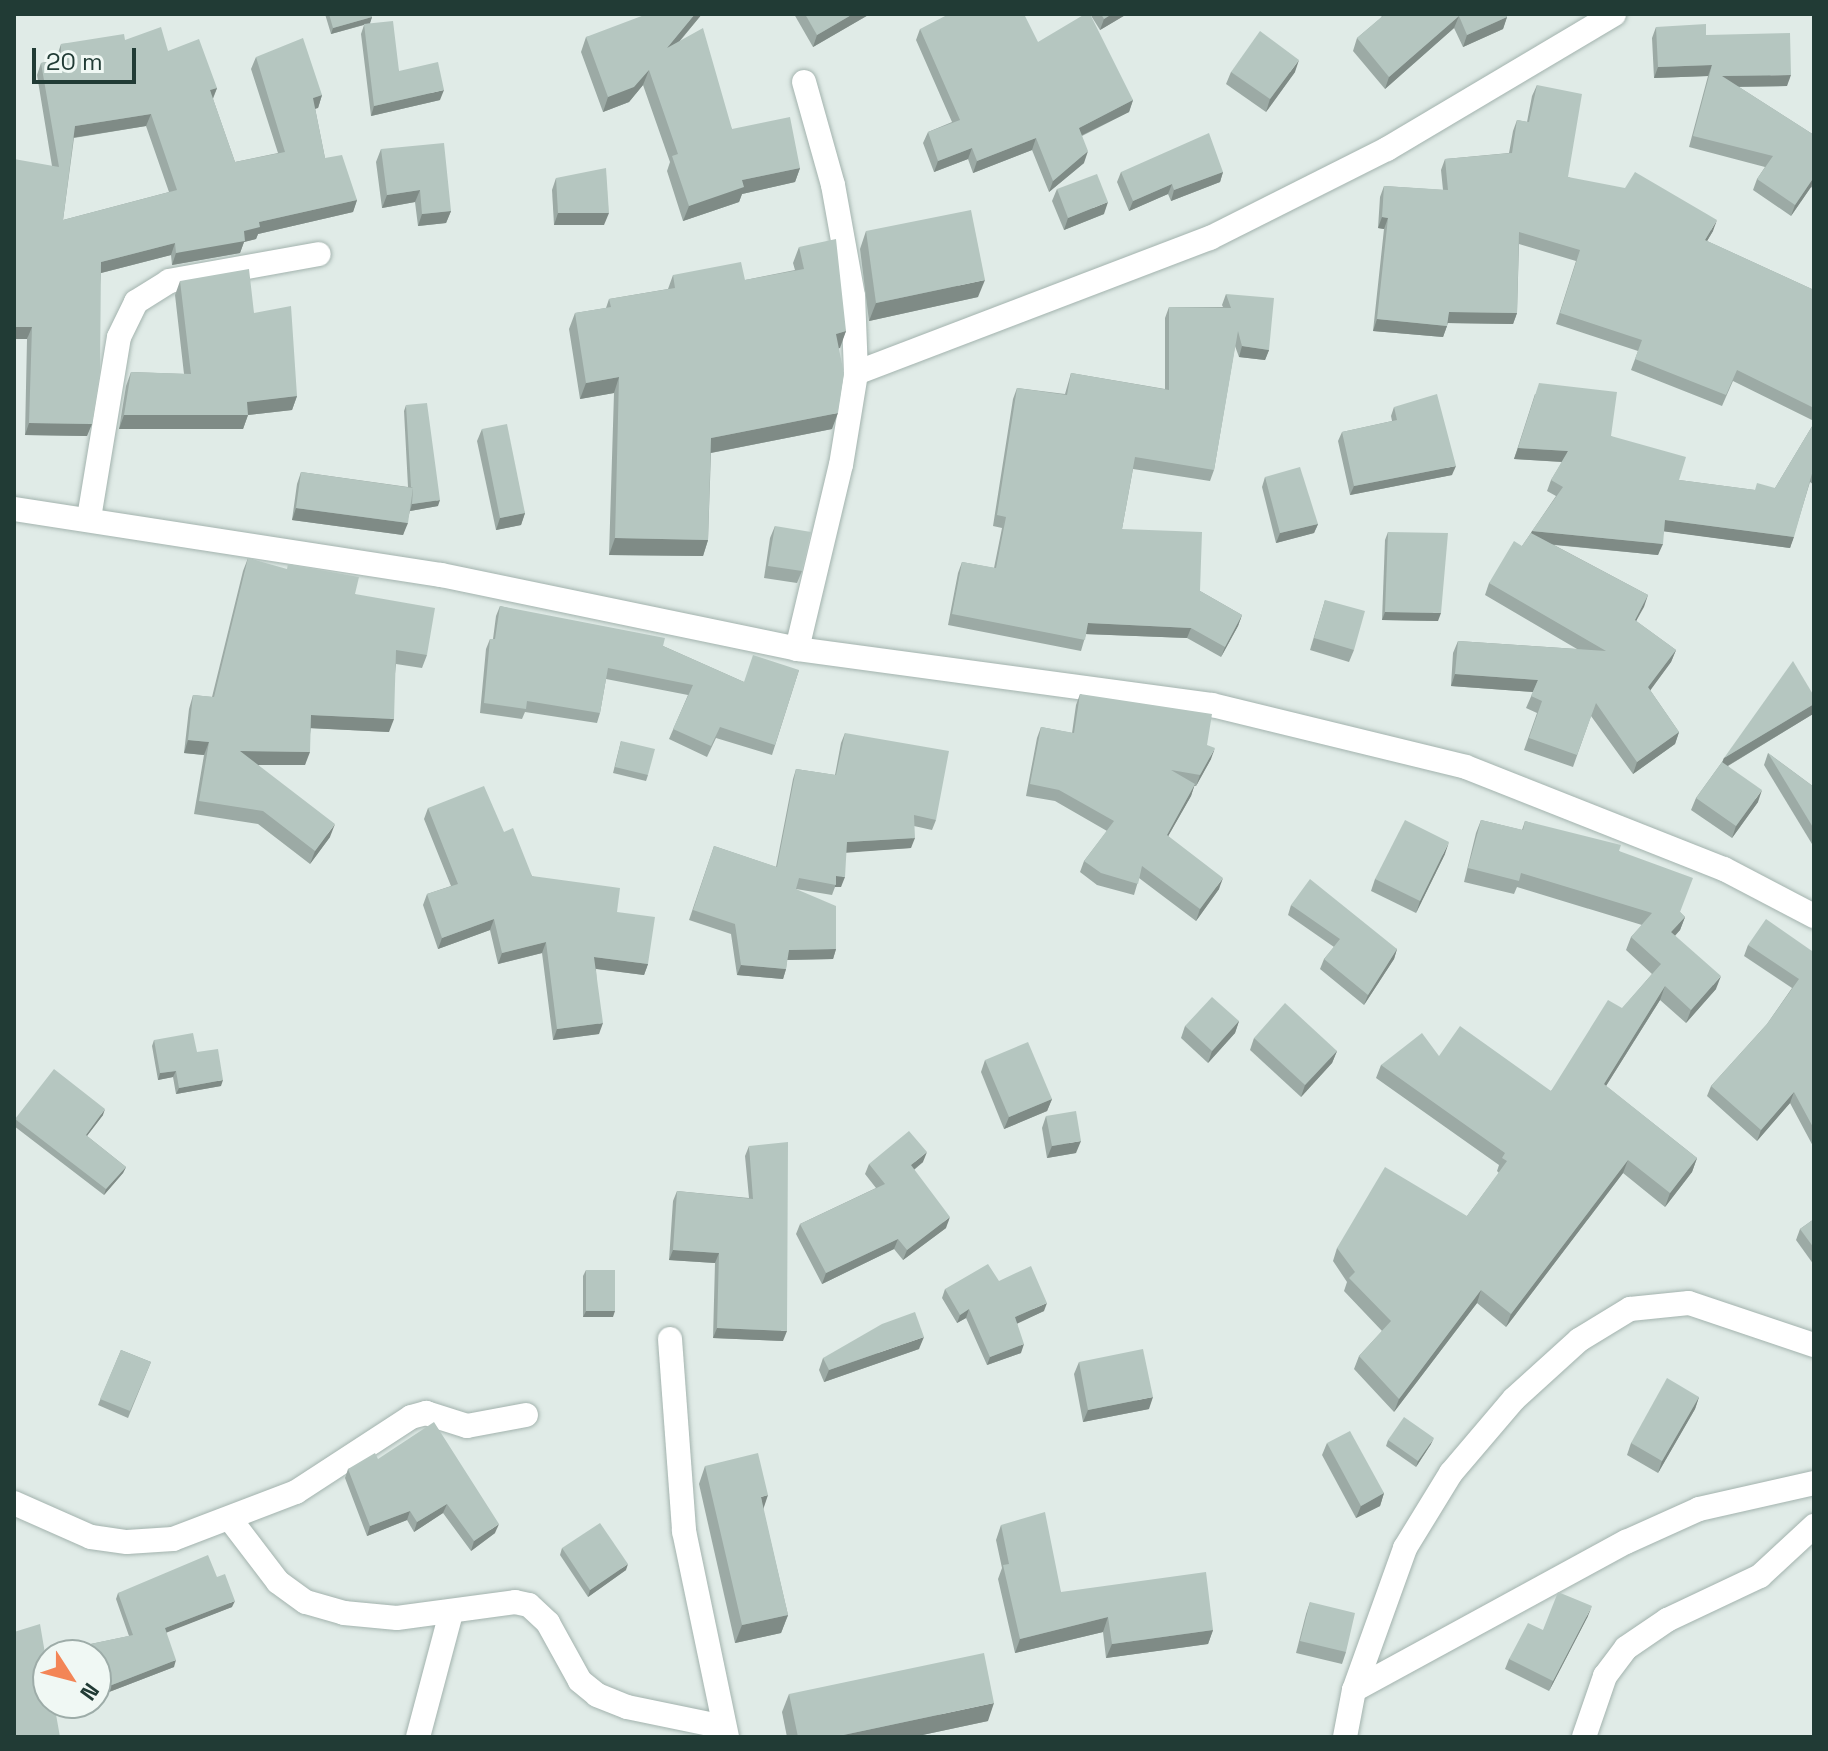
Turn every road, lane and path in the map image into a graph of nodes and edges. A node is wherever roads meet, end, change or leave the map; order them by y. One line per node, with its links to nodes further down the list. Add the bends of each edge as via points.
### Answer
1 (1614, 14): 4 (street, via 1387,149 1210,238)
2 (804, 82): 4 (street, via 833,185 851,282)
3 (319, 254): 6 (street, via 169,281 136,302 119,337)
4 (856, 373): 7 (street, via 841,465)
5 (14, 509): 6 (street)
6 (89, 518): 7 (street, via 441,575)
7 (797, 649): 8 (street, via 1212,705 1466,767 1724,869)
8 (1814, 916)
9 (670, 1339): 18 (street, via 684,1531)
10 (1814, 1345): 17 (street, via 1689,1303 1630,1309 1579,1340 1514,1399 1451,1473 1405,1548)
11 (526, 1415): 14 (street, via 467,1426 426,1413 411,1417 296,1492)
12 (1814, 1483): 17 (street, via 1684,1515)
13 (14, 1503): 14 (street, via 91,1537 127,1542 173,1539)
14 (230, 1519): 16 (street, via 278,1582 306,1602 344,1613 397,1618)
15 (1814, 1526): 21 (street, via 1760,1576 1667,1620 1626,1648 1605,1676)
16 (451, 1613): 18 (street, via 515,1602 529,1605 548,1623 580,1681 597,1695); 19 (street)
17 (1354, 1690): 20 (street)
18 (725, 1732)
19 (418, 1737)
20 (1345, 1737)
21 (1584, 1737)

